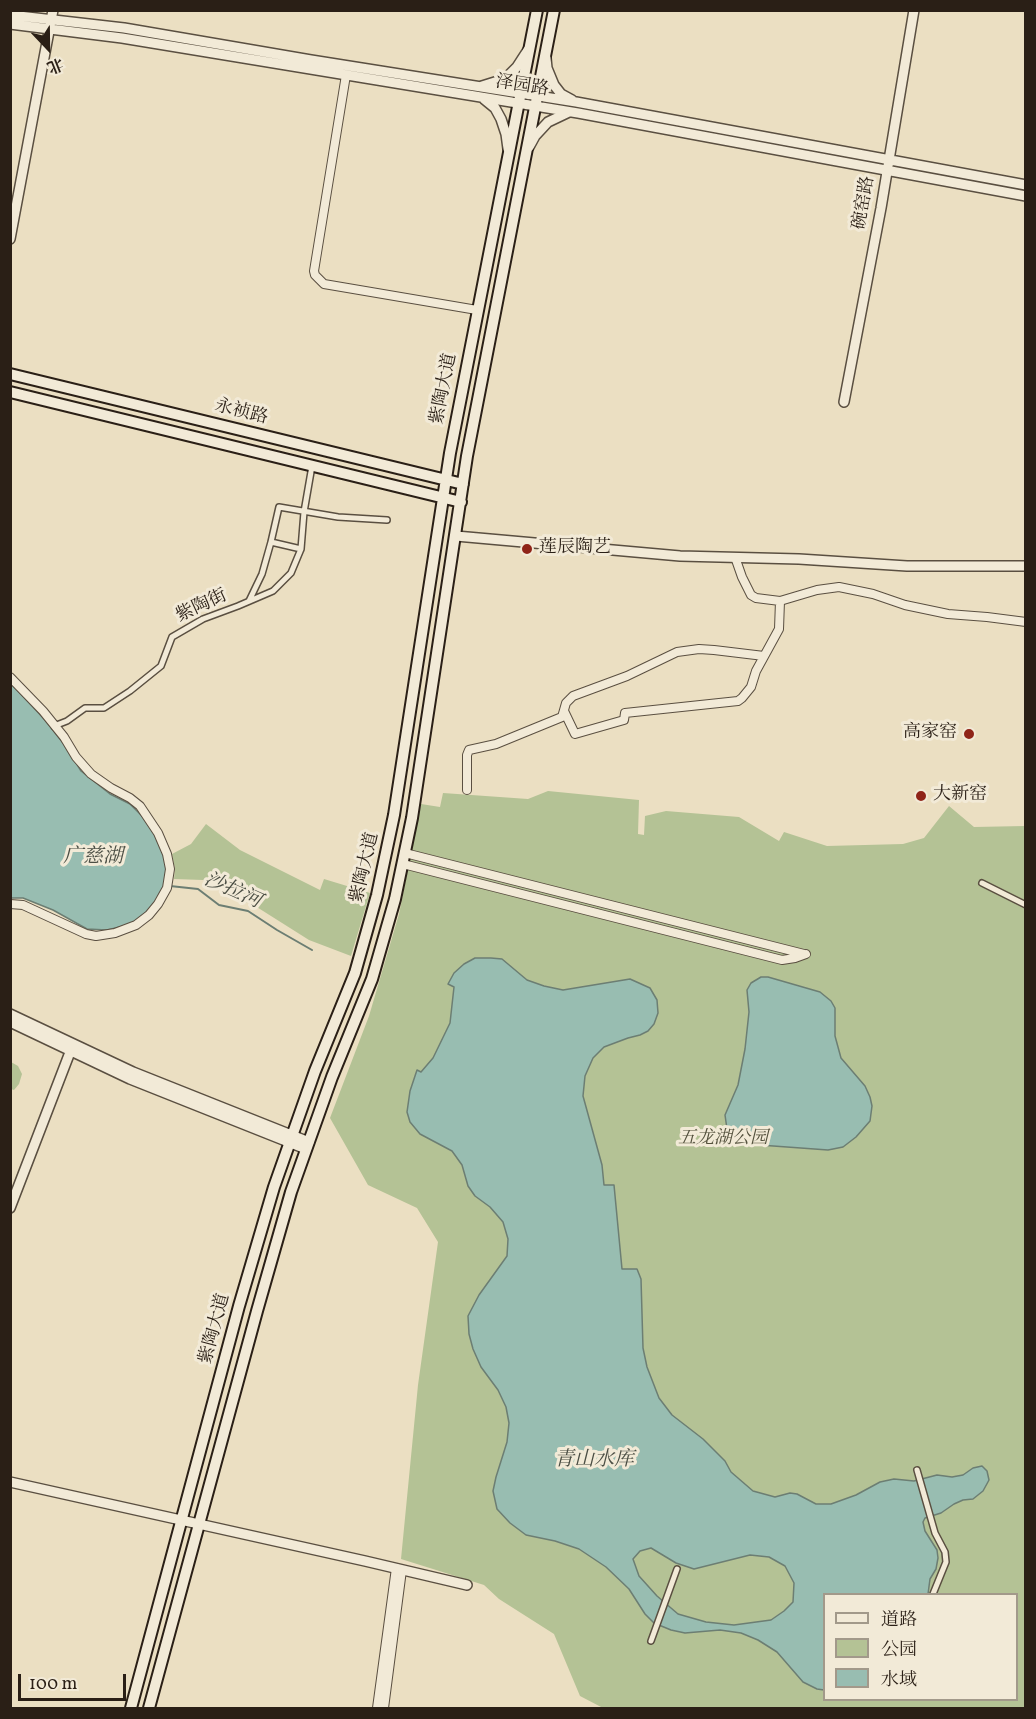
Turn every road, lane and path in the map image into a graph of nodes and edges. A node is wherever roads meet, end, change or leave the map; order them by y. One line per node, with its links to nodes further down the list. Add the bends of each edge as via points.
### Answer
1 (537, 10): 7 (main road, 紫陶大道)
2 (554, 10): 8 (main road, 紫陶大道)
3 (914, 10): 18 (street, 碗窑路)
4 (10, 15): 5 (street, 泽园路)
5 (51, 20): 6 (street, 泽园路); 9 (street, 泽园路, via 122,38); 10 (street, 泽园路, via 124,28); 21 (street)
6 (10, 24)
7 (529, 48): 10 (street, via 508,76); 12 (main road, 紫陶大道)
8 (546, 51): 13 (main road, 紫陶大道); 14 (street, via 554,85)
9 (346, 75): 11 (street, 泽园路); 22 (street, via 315,275 324,284)
10 (478, 87): 12 (street, 泽园路)
11 (482, 97): 12 (street, 泽园路); 16 (street, via 501,119)
12 (519, 98): 13 (street, 泽园路); 16 (main road, 紫陶大道)
13 (536, 101): 14 (street, 泽园路); 15 (street, 泽园路); 17 (main road, 紫陶大道)
14 (576, 102): 18 (street, 泽园路)
15 (570, 112): 17 (street, via 540,130); 18 (street, 泽园路)
16 (508, 153): 22 (main road, 紫陶大道)
17 (525, 158): 28 (main road, 紫陶大道)
18 (888, 165): 19 (street, 泽园路); 20 (street, 泽园路); 25 (street, 碗窑路)
19 (1026, 185)
20 (1026, 196)
21 (10, 239)
22 (477, 310): 27 (main road, 紫陶大道)
23 (10, 374): 27 (main road, 永祯路)
24 (10, 392): 26 (main road, 永祯路)
25 (844, 402)
26 (312, 465): 29 (main road, 永祯路); 31 (street, 紫陶街)
27 (446, 480): 28 (main road, 永祯路); 29 (main road, 紫陶大道)
28 (463, 484): 30 (main road, 紫陶大道)
29 (443, 497): 30 (main road, 永祯路); 54 (main road, 紫陶大道, via 380,885 355,973)
30 (461, 502): 33 (main road, 紫陶大道)
31 (304, 512): 32 (street); 34 (street, via 279,507); 35 (street, 紫陶街)
32 (387, 520)
33 (456, 536): 36 (street, via 680,556); 46 (main road, 紫陶大道)
34 (271, 542): 35 (street); 39 (street)
35 (301, 549): 39 (street, 紫陶街, via 291,573 273,591)
36 (735, 557): 37 (street); 38 (street, via 751,595)
37 (1023, 569)
38 (780, 601): 40 (street, via 839,588 948,614); 41 (street, via 779,626)
39 (249, 602): 44 (street, 紫陶街, via 203,619 172,637 161,666 130,691 104,708 85,708)
40 (1026, 622)
41 (764, 656): 43 (street, via 699,649 677,652 573,696); 43 (street, via 746,694 738,701 625,714 624,720 575,734)
42 (10, 677): 44 (street)
43 (564, 711): 45 (street, via 562,717 496,744 469,750)
44 (54, 726): 49 (street, via 91,774 130,798 149,818 167,854 168,882 162,898 136,925 96,936 80,933 23,905)
45 (467, 790)
46 (405, 853): 47 (main road, 紫陶大道); 47 (street, via 806,954 782,960)
47 (403, 864): 55 (main road, 紫陶大道, via 372,979)
48 (982, 883): 50 (street)
49 (10, 904)
50 (1026, 905)
51 (10, 1014): 53 (street)
52 (10, 1022): 53 (street)
53 (72, 1048): 54 (street); 56 (street)
54 (291, 1139): 55 (street); 59 (main road, 紫陶大道, via 253,1257)
55 (307, 1146): 60 (main road, 紫陶大道, via 278,1235)
56 (10, 1208)
57 (917, 1470): 64 (street, via 935,1533 945,1552 946,1562)
58 (10, 1482): 59 (street)
59 (181, 1520): 60 (street); 66 (main road, 紫陶大道)
60 (199, 1524): 61 (street); 67 (main road, 紫陶大道)
61 (399, 1569): 63 (street); 68 (street); 69 (street)
62 (677, 1569): 65 (street)
63 (467, 1585)
64 (933, 1593)
65 (651, 1641)
66 (131, 1708)
67 (149, 1708)
68 (377, 1708)
69 (384, 1708)

